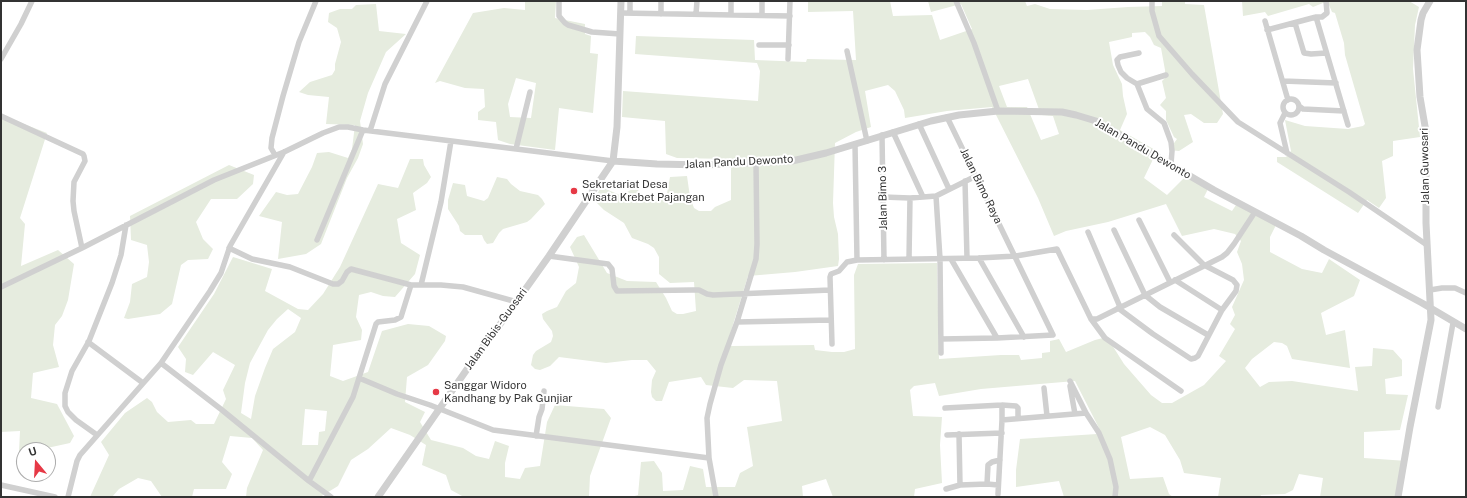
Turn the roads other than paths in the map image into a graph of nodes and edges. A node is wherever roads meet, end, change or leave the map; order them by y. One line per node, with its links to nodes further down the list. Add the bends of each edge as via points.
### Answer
1 (32, 1): 33 (street, via 22,24)
2 (316, 1): 59 (street, via 299,42 279,110 271,146)
3 (427, 1): 50 (street, via 385,84)
4 (559, 1): 27 (street, via 559,16 568,25 592,32)
5 (620, 1): 16 (street)
6 (630, 1): 17 (street)
7 (661, 1): 18 (street)
8 (697, 1): 19 (street)
9 (731, 1): 20 (street)
10 (762, 1): 21 (street)
11 (790, 1): 22 (street)
12 (956, 1): 42 (street)
13 (1152, 1): 58 (street, via 1159,36 1192,74 1238,122)
14 (1326, 1): 23 (street, via 1327,13 1322,17)
15 (1430, 1): 77 (street, Jalan Guwosari, via 1423,12 1417,50 1420,98 1426,132)
16 (621, 13): 17 (street); 27 (street)
17 (630, 13): 18 (street)
18 (661, 14): 19 (street)
19 (696, 14): 20 (street)
20 (731, 15): 21 (street)
21 (762, 15): 22 (street)
22 (790, 16): 29 (street)
23 (1316, 17): 25 (street); 32 (street)
24 (1265, 21): 26 (street)
25 (1295, 23): 26 (street); 32 (street, via 1304,53)
26 (1267, 30): 36 (street)
27 (620, 34): 60 (street, via 617,127)
28 (759, 45): 29 (street)
29 (789, 45): 34 (street)
30 (847, 51): 54 (street)
31 (1138, 53): 38 (street, via 1123,56 1117,62 1121,72)
32 (1326, 53): 37 (street)
33 (1, 59)
34 (788, 59)
35 (1166, 74): 38 (street)
36 (1283, 81): 37 (street); 40 (street)
37 (1336, 83): 43 (street)
38 (1137, 84): 62 (street, via 1146,107 1165,126 1171,142)
39 (530, 92): 56 (street)
40 (1288, 100): 41 (street, via 1292,99); 44 (street, via 1284,103)
41 (1299, 106): 43 (street, via 1303,109); 44 (street, via 1294,114)
42 (998, 111): 46 (street, Jalan Pandu Dewonto); 62 (street, Jalan Pandu Dewonto, via 1062,112 1088,118)
43 (1344, 111): 48 (street)
44 (1285, 112): 58 (street, via 1280,122)
45 (1, 116): 78 (street, via 83,154 85,161 74,182 73,201)
46 (948, 117): 47 (street, Jalan Pandu Dewonto); 63 (street, Jalan Bimo Raya)
47 (919, 124): 51 (street, Jalan Pandu Dewonto); 65 (street)
48 (1348, 125)
49 (362, 130): 50 (street); 57 (street, via 339,127); 76 (street)
50 (370, 131): 53 (street)
51 (893, 132): 52 (street, Jalan Pandu Dewonto); 68 (street)
52 (882, 135): 54 (street, Jalan Pandu Dewonto); 67 (street, Jalan Bimo 3)
53 (451, 141): 56 (street); 92 (street, via 442,202)
54 (867, 141): 55 (street, Jalan Pandu Dewonto)
55 (855, 144): 61 (street, Jalan Pandu Dewonto, via 792,161); 86 (street)
56 (516, 149): 60 (street)
57 (284, 152): 59 (street); 79 (street)
58 (1287, 153): 77 (street)
59 (275, 155): 72 (street, via 214,180)
60 (613, 161): 61 (street, Jalan Pandu Dewonto, via 686,165); 80 (street, Jalan Bibis-Guosari)
61 (756, 164): 96 (street, via 757,252)
62 (1172, 164): 70 (street, Jalan Pandu Dewonto)
63 (976, 176): 64 (street); 81 (street, Jalan Bimo Raya)
64 (965, 181): 65 (street); 82 (street)
65 (949, 189): 66 (street)
66 (936, 196): 68 (street); 84 (street)
67 (883, 197): 69 (street); 87 (street, Jalan Bimo 3)
68 (923, 197): 69 (street)
69 (910, 198): 88 (street)
70 (1255, 212): 89 (street, via 1227,253); 101 (street, Jalan Pandu Dewonto)
71 (1139, 220): 90 (street)
72 (126, 225): 78 (street); 112 (street, via 112,283)
73 (1114, 230): 98 (street)
74 (1088, 232): 100 (street)
75 (1174, 235): 89 (street)
76 (317, 240)
77 (1427, 245): 95 (street, Jalan Guwosari)
78 (82, 248): 93 (street)
79 (229, 248): 91 (street, via 252,259 290,267 333,284 340,283 351,269); 115 (street, via 221,273)
80 (549, 256): 96 (street, via 608,264 612,269 617,291 699,290 707,294); 99 (street, Jalan Bibis-Guosari)
81 (1016, 256): 83 (street); 103 (street, via 1058,249); 109 (street, Jalan Bimo Raya, via 1053,335)
82 (967, 258): 83 (street); 85 (street)
83 (979, 258): 109 (street)
84 (940, 259): 85 (street); 88 (street); 111 (street)
85 (951, 259): 110 (street)
86 (857, 260): 87 (street); 94 (street, via 846,262 839,271 831,274)
87 (884, 260): 88 (street)
88 (909, 260)
89 (1204, 264): 90 (street); 102 (street, via 1236,283 1236,291)
90 (1172, 281): 98 (street); 102 (street)
91 (411, 285): 92 (street); 116 (street, via 401,317 376,324)
92 (421, 286): 99 (street, via 464,287)
93 (1, 287)
94 (830, 290): 96 (street); 104 (street)
95 (1430, 290): 97 (street, via 1455,288); 101 (street, Jalan Guwosari)
96 (746, 293): 105 (street)
97 (1466, 294)
98 (1146, 295): 100 (street); 108 (street, via 1160,307)
99 (517, 302): 124 (street, Jalan Bibis-Guosari)
100 (1119, 308): 103 (street, via 1097,319); 108 (street, via 1191,359 1198,356)
101 (1432, 309): 106 (street, Jalan Pandu Dewonto); 150 (street, Jalan Guwosari)
102 (1222, 310): 108 (street)
103 (1091, 319): 120 (street, via 1105,338)
104 (831, 320): 105 (street); 113 (street)
105 (737, 322): 135 (street, via 710,404 707,426)
106 (1453, 323): 107 (street, Jalan Pandu Dewonto); 122 (street)
107 (1466, 329)
108 (1208, 335)
109 (1024, 337): 110 (street)
110 (997, 338): 111 (street)
111 (941, 339): 114 (street)
112 (88, 342): 117 (street); 132 (street, via 70,376 65,406 71,416)
113 (832, 344)
114 (941, 354)
115 (161, 362): 117 (street); 137 (street)
116 (359, 378): 124 (street); 137 (street, via 353,396)
117 (143, 383): 132 (street)
118 (1044, 388): 127 (street)
119 (544, 391): 134 (street)
120 (1181, 391)
121 (1002, 405): 123 (street); 128 (street, via 1016,406); 129 (street)
122 (1438, 407)
123 (945, 408)
124 (440, 409): 134 (street, via 493,430); 147 (street, Jalan Bibis-Guosari)
125 (1086, 413): 126 (street); 126 (street, via 1070,381); 149 (street, via 1099,433 1110,459 1116,486)
126 (1075, 414): 127 (street)
127 (1047, 416): 128 (street)
128 (1018, 418): 129 (street)
129 (1002, 420): 130 (street)
130 (1002, 433): 131 (street); 136 (street)
131 (959, 434): 133 (street); 141 (street)
132 (97, 435): 145 (street, via 77,461)
133 (947, 435)
134 (536, 436): 135 (street)
135 (709, 458): 148 (street)
136 (1000, 460): 138 (street, via 988,465); 139 (street)
137 (309, 481): 146 (street)
138 (986, 484): 139 (street); 141 (street)
139 (998, 484): 143 (street)
140 (1, 485): 144 (street)
141 (960, 485): 142 (street)
142 (946, 488)
143 (998, 494)
144 (55, 497)
145 (68, 497)
146 (331, 497)
147 (378, 497)
148 (716, 497)
149 (1115, 497)
150 (1398, 497)

